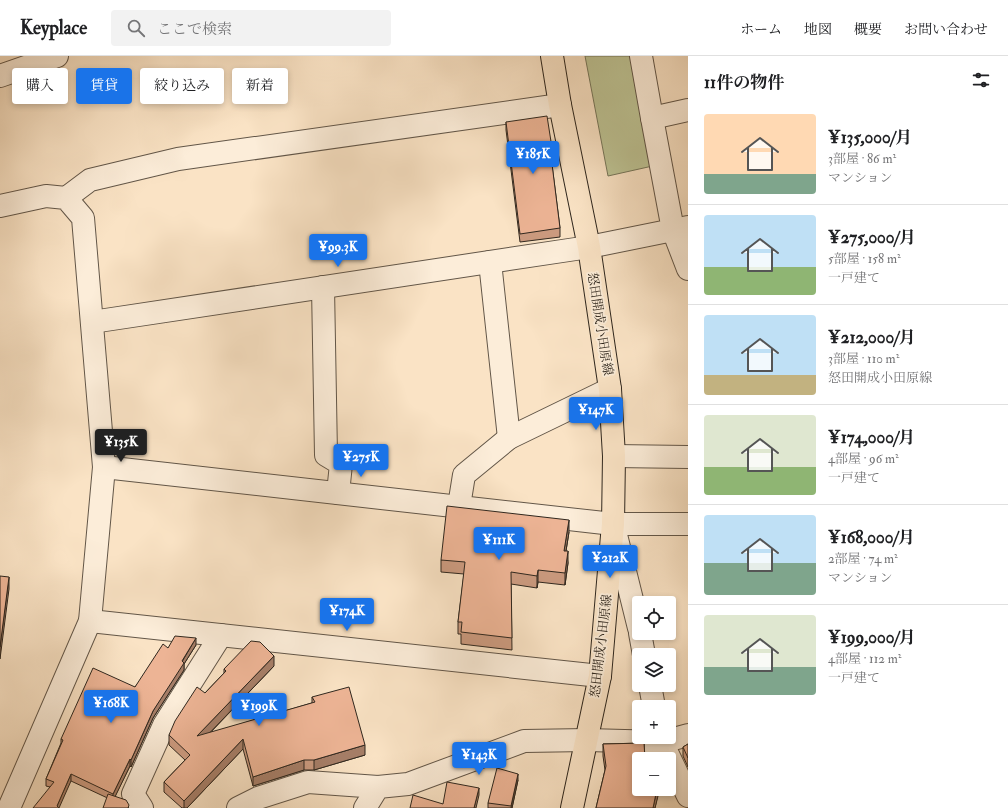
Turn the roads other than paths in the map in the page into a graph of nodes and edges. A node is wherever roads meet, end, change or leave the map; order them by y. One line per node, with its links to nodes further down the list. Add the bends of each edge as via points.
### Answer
1 (57, 56): 4 (street)
2 (552, 56): 5 (main road, 怒田開成小田原線)
3 (641, 56): 7 (street)
4 (0, 76)
5 (560, 105): 8 (street, via 178,159 90,180); 11 (main road, 怒田開成小田原線)
6 (688, 110): 7 (street)
7 (652, 118): 10 (street)
8 (66, 198): 9 (street, via 46,196); 15 (street, via 83,218)
9 (0, 206)
10 (680, 228): 11 (street); 13 (street)
11 (589, 247): 12 (street); 16 (main road, 怒田開成小田原線)
12 (490, 262): 14 (street); 17 (street)
13 (688, 269)
14 (323, 287): 15 (street); 21 (street, via 326,455 341,464)
15 (92, 322): 20 (street)
16 (610, 389): 17 (street); 18 (main road, 怒田開成小田原線)
17 (509, 438): 22 (street, via 464,475)
18 (614, 456): 19 (street); 23 (main road, 怒田開成小田原線)
19 (688, 457)
20 (104, 467): 21 (street); 26 (street)
21 (338, 493): 22 (street)
22 (459, 506): 23 (street)
23 (613, 524): 24 (street); 25 (street); 28 (main road, 怒田開成小田原線)
24 (688, 524)
25 (632, 600)
26 (90, 621): 27 (street); 36 (street)
27 (221, 635): 28 (street); 37 (street, via 164,725 133,794)
28 (600, 676): 31 (main road, 怒田開成小田原線)
29 (688, 735): 30 (street)
30 (676, 737)
31 (587, 740): 32 (street); 34 (street, via 524,741 408,784); 40 (main road, 怒田開成小田原線)
32 (632, 740)
33 (664, 744): 35 (street)
34 (378, 787): 38 (street, via 308,782 258,798); 39 (street)
35 (688, 796)
36 (9, 808)
37 (142, 808)
38 (238, 808)
39 (365, 808)
40 (572, 808)

